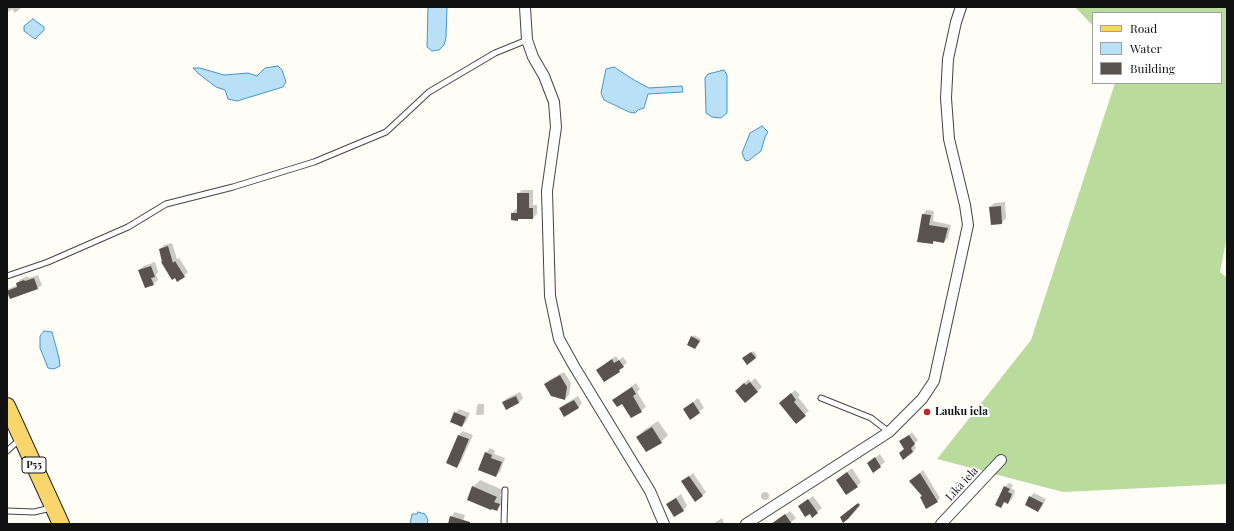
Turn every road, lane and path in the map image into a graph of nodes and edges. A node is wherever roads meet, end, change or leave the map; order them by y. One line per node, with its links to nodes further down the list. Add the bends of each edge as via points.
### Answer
1 (525, 7): 3 (street)
2 (961, 7): 7 (street, via 948,59 946,98 949,139 968,225 934,382 922,399)
3 (527, 40): 4 (lane, via 495,52 429,92 386,132 314,162 166,204 128,227 48,262); 16 (street, via 554,102 556,127 547,191 550,296 559,339 650,491)
4 (7, 276)
5 (821, 398): 7 (lane, via 872,418)
6 (7, 406): 8 (main road, P55)
7 (889, 432): 17 (street)
8 (21, 438): 9 (lane); 12 (main road, P55)
9 (7, 451)
10 (1001, 460): 18 (street, Līkā iela)
11 (505, 490): 15 (lane)
12 (53, 508): 13 (lane, via 34,512); 14 (main road, P55)
13 (7, 511)
14 (61, 524)
15 (504, 524)
16 (664, 524)
17 (746, 524)
18 (941, 524)

